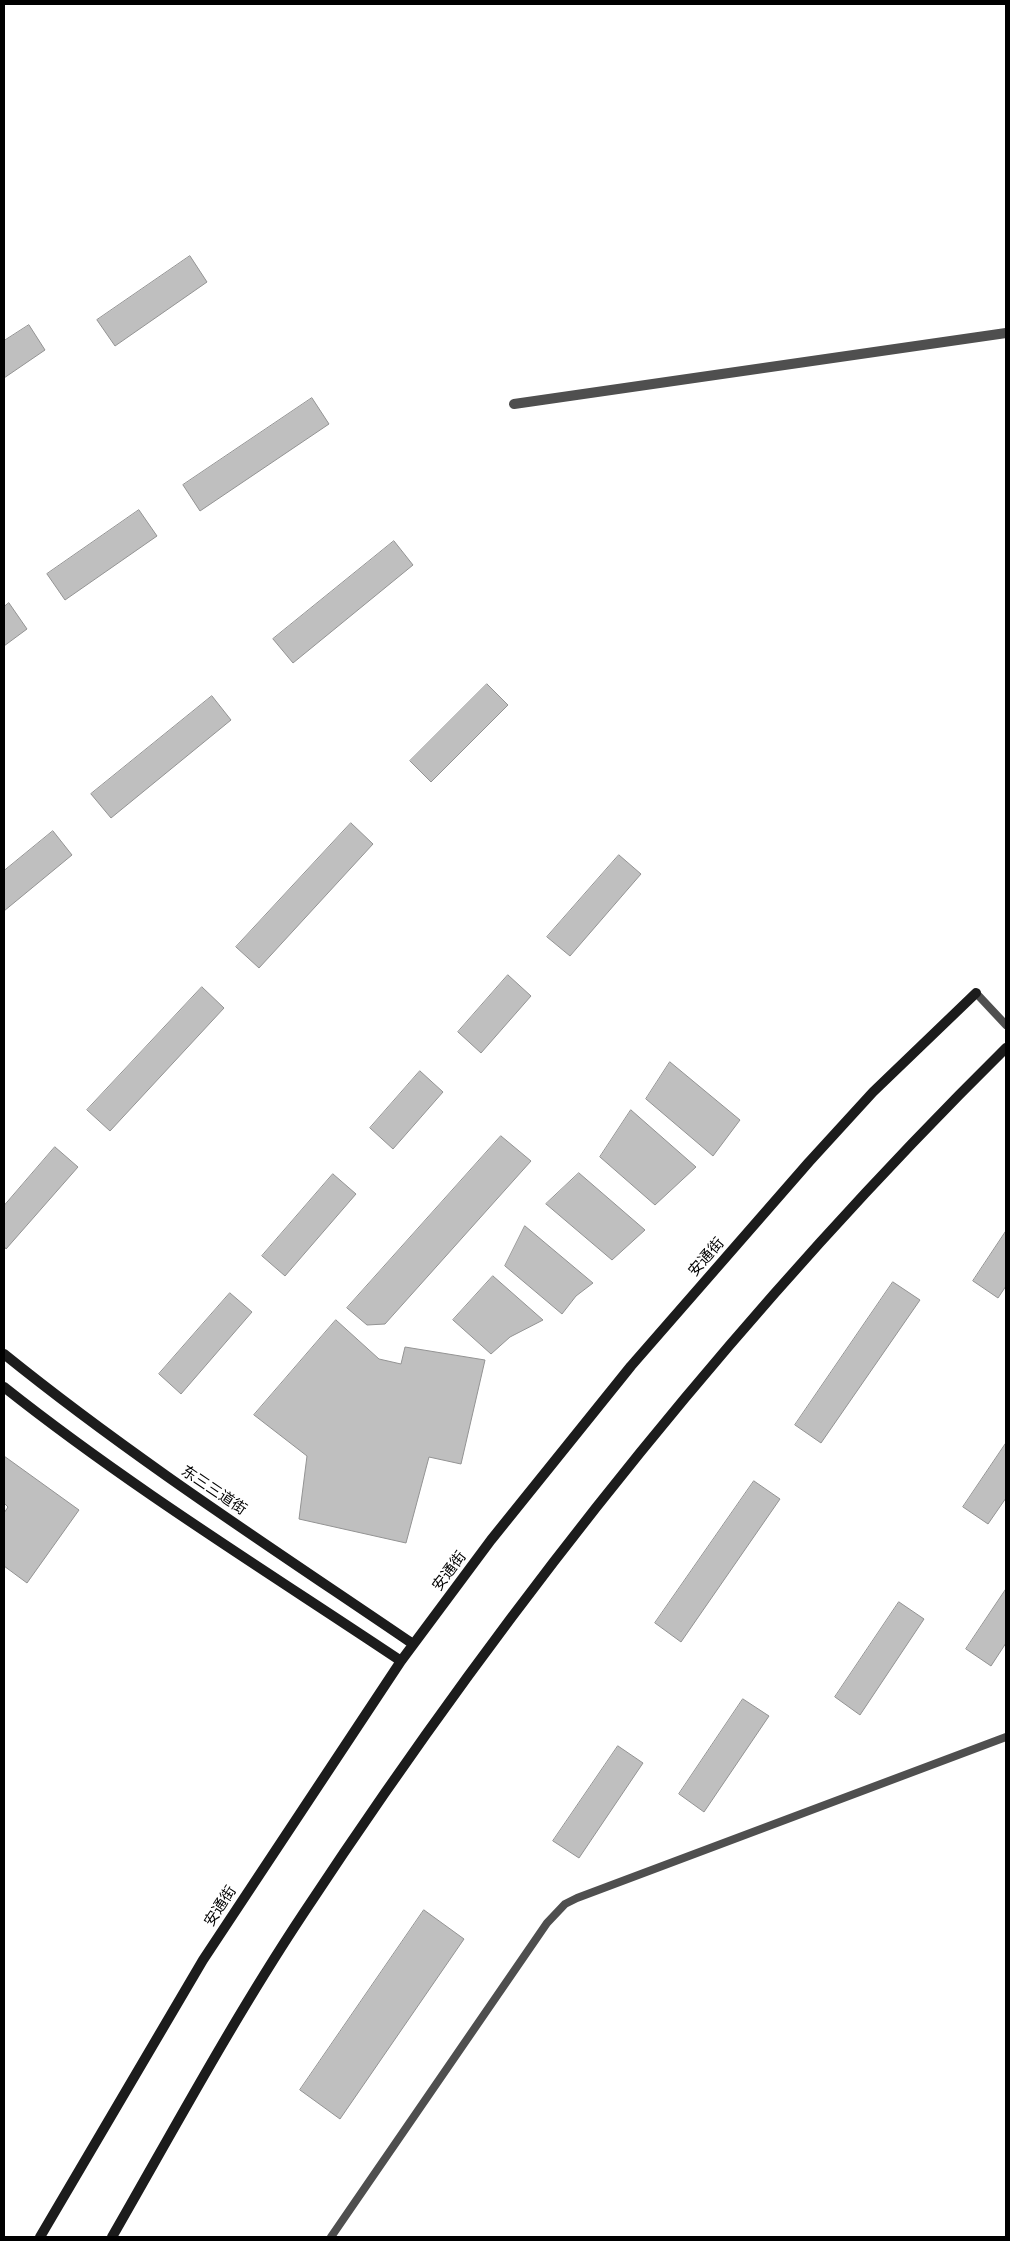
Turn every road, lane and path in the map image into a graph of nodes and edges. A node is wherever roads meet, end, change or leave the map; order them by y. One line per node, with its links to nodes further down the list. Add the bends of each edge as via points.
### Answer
1 (1006, 333): 2 (street)
2 (514, 404)
3 (976, 993): 4 (lane); 8 (main road, 安通街, via 873,1092 644,1350 557,1456)
4 (1006, 1025)
5 (1006, 1048): 12 (main road, via 850,1208 670,1414 564,1546 396,1776 300,1917)
6 (4, 1354): 8 (main road, 东三三道街, via 149,1463)
7 (4, 1387): 9 (main road, via 133,1483)
8 (413, 1644): 9 (main road, 安通街)
9 (401, 1661): 11 (main road, 安通街, via 203,1960)
10 (1006, 1737): 13 (lane, via 565,1904 547,1923)
11 (40, 2237)
12 (112, 2237)
13 (331, 2237)

